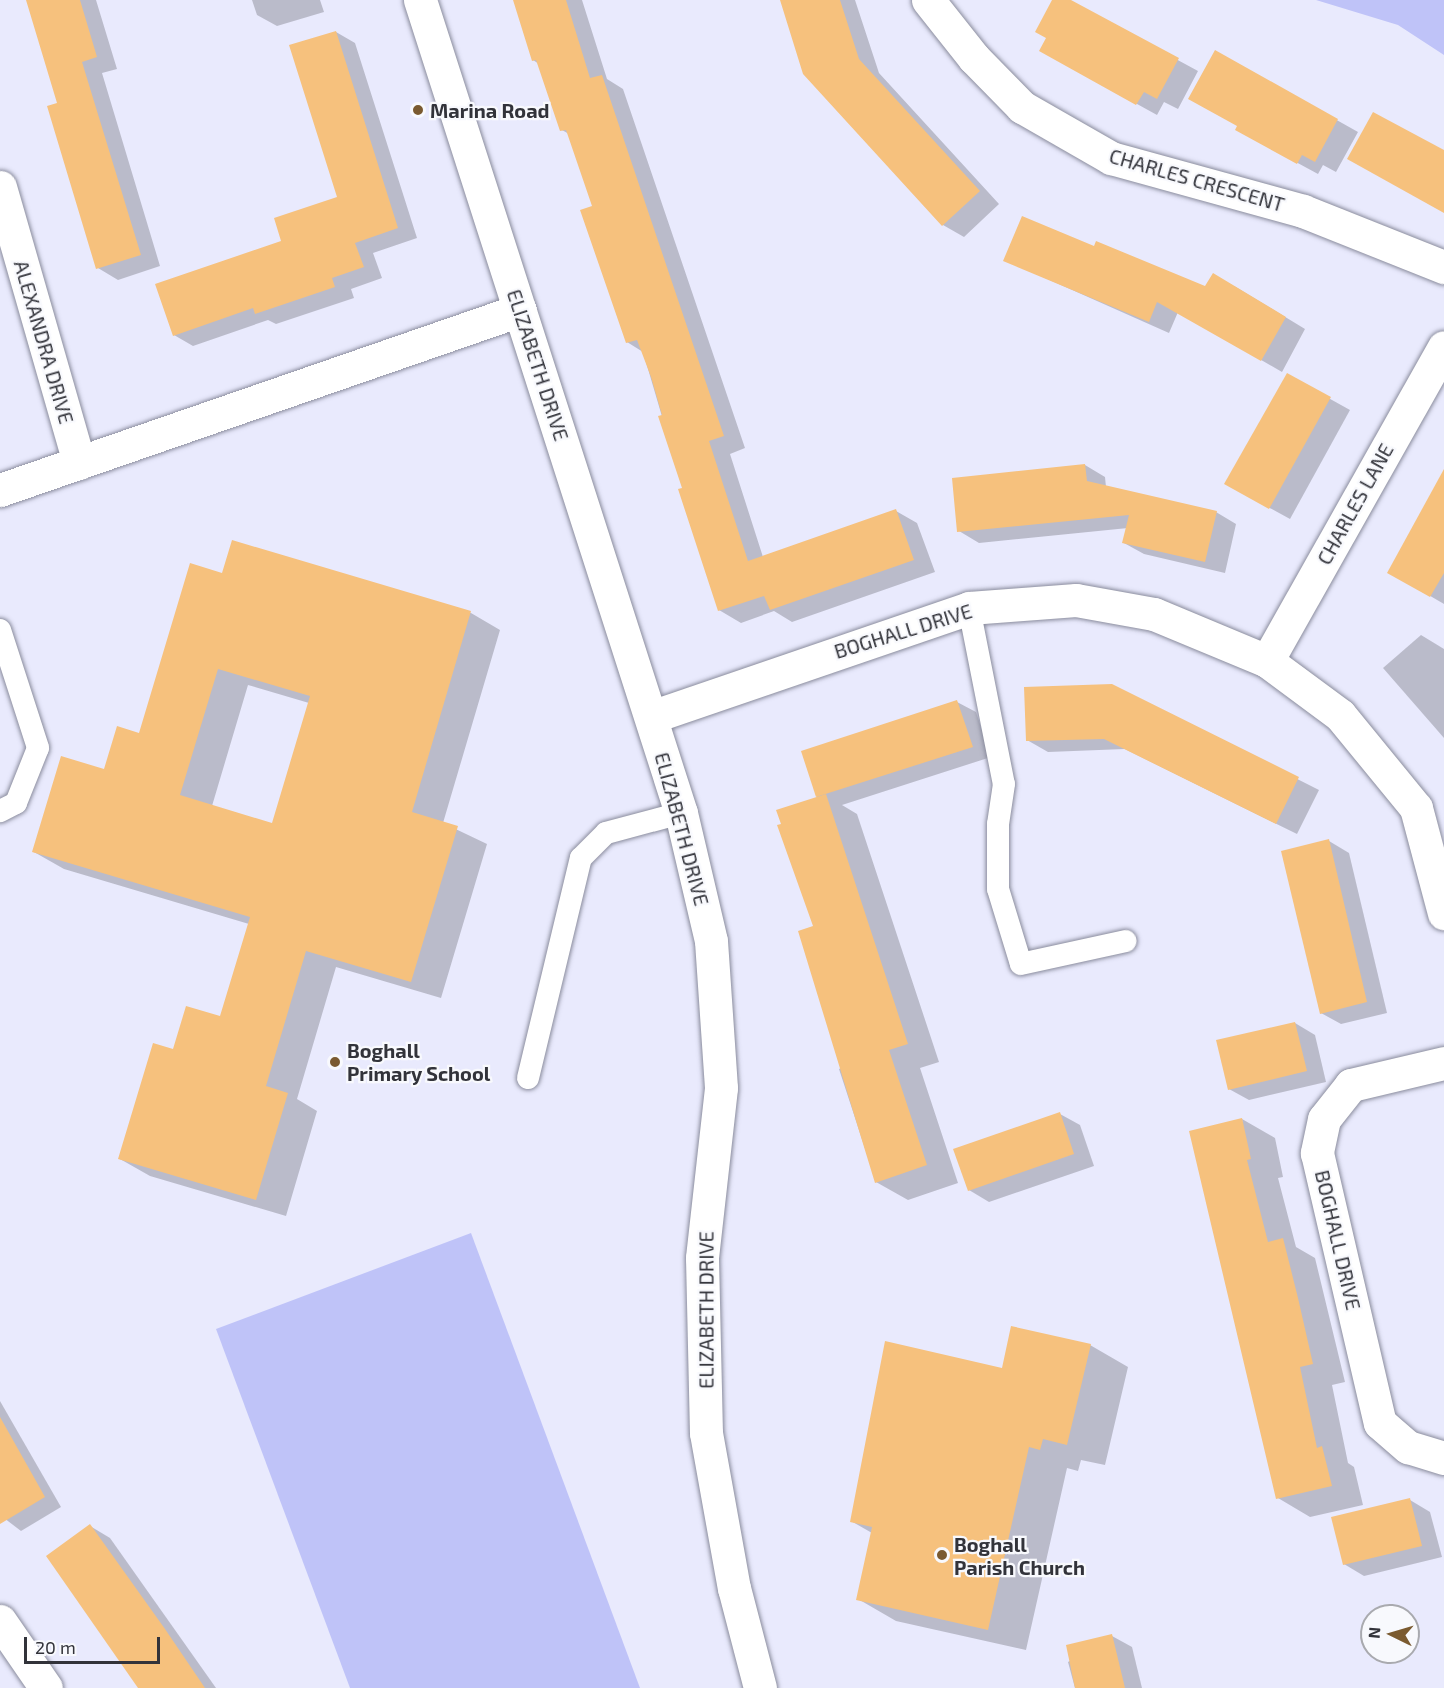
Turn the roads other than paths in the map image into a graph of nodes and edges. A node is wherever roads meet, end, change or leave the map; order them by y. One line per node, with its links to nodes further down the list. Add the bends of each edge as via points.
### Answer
1 (420, 0): 5 (street, ELIZABETH DRIVE)
2 (928, 0): 4 (street, CHARLES CRESCENT, via 974,57 1022,107 1111,158 1303,211)
3 (0, 187): 7 (street, ALEXANDRA DRIVE)
4 (1444, 267)
5 (520, 310): 7 (street); 12 (street, ELIZABETH DRIVE)
6 (1444, 347): 11 (street, CHARLES LANE)
7 (79, 463): 8 (street)
8 (0, 490)
9 (969, 608): 11 (street, BOGHALL DRIVE, via 1088,602 1154,614); 12 (street, BOGHALL DRIVE); 16 (lane, via 1004,784 998,824 998,889 1021,964)
10 (0, 630): 13 (lane, via 38,748 16,803)
11 (1267, 661): 15 (street, BOGHALL DRIVE, via 1340,716 1416,808)
12 (651, 717): 14 (street, ELIZABETH DRIVE)
13 (0, 811)
14 (681, 813): 18 (lane, via 606,832 580,858); 22 (street, ELIZABETH DRIVE, via 711,941 721,1088 702,1258 706,1433 734,1588)
15 (1444, 913)
16 (1126, 941)
17 (1444, 1063): 19 (street, BOGHALL DRIVE, via 1351,1085 1324,1119 1317,1153 1380,1423 1408,1447)
18 (528, 1078)
19 (1444, 1458)
20 (0, 1621): 21 (street)
21 (46, 1688)
22 (760, 1688)

